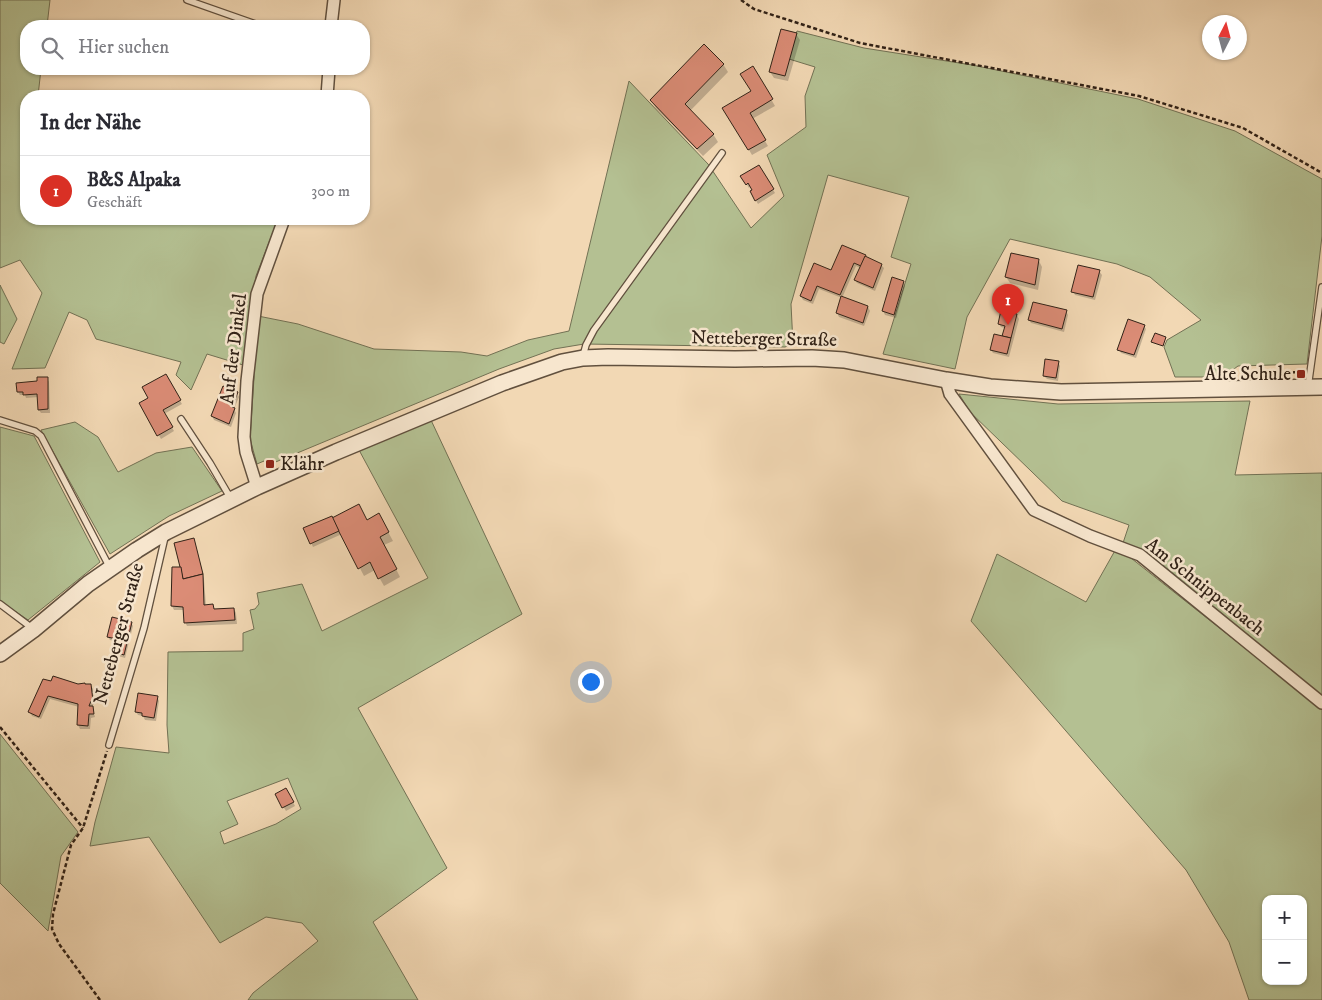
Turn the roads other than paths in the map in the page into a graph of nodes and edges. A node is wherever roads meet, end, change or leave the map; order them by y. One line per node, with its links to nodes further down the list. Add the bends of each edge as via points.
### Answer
1 (187, 0): 3 (lane)
2 (334, 0): 4 (street)
3 (244, 20)
4 (332, 20)
5 (329, 75): 6 (street)
6 (328, 90)
7 (722, 153): 10 (lane, via 594,330)
8 (282, 225): 15 (street, Auf der Dinkel, via 257,294 246,381 244,437)
9 (1322, 287): 12 (lane)
10 (583, 358): 11 (street, Netteberger Straße, via 820,358 861,362); 15 (street, Netteberger Straße, via 502,383)
11 (946, 380): 12 (street, Netteberger Straße, via 1061,392); 22 (street, Am Schnippenbach, via 950,394 1034,510 1140,555)
12 (1315, 387)
13 (181, 419): 16 (lane)
14 (0, 420): 18 (lane, via 41,436)
15 (257, 487): 16 (street, Netteberger Straße)
16 (231, 500): 17 (street, Netteberger Straße)
17 (166, 532): 18 (street, Netteberger Straße); 23 (lane, Netteberger Straße, via 144,628)
18 (110, 568): 20 (street, Netteberger Straße)
19 (0, 604): 20 (lane)
20 (33, 630): 21 (street, Netteberger Straße)
21 (0, 654)
22 (1322, 703)
23 (110, 745)

